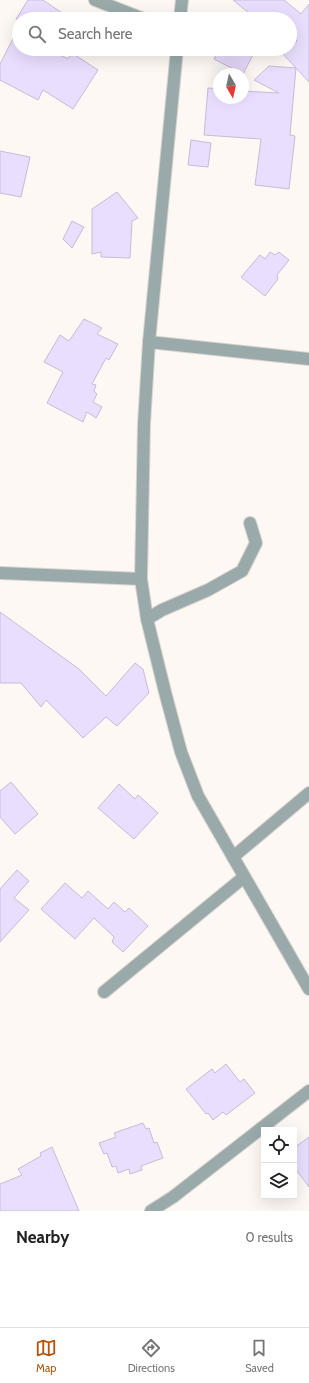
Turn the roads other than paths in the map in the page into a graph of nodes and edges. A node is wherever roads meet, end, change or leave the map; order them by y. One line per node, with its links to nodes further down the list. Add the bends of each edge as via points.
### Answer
1 (94, 0): 3 (street)
2 (182, 0): 4 (street)
3 (126, 12)
4 (181, 12)
5 (176, 56): 6 (street)
6 (149, 342): 7 (street); 10 (street)
7 (309, 359)
8 (250, 523): 11 (street, via 256,543 242,571)
9 (0, 573): 10 (street)
10 (140, 579): 11 (street)
11 (147, 619): 13 (street, via 181,752 198,796)
12 (309, 793): 13 (street)
13 (233, 857): 14 (street)
14 (244, 877): 15 (street); 16 (street)
15 (309, 989)
16 (104, 992)
17 (309, 1091): 18 (street, via 173,1197)
18 (151, 1211)

